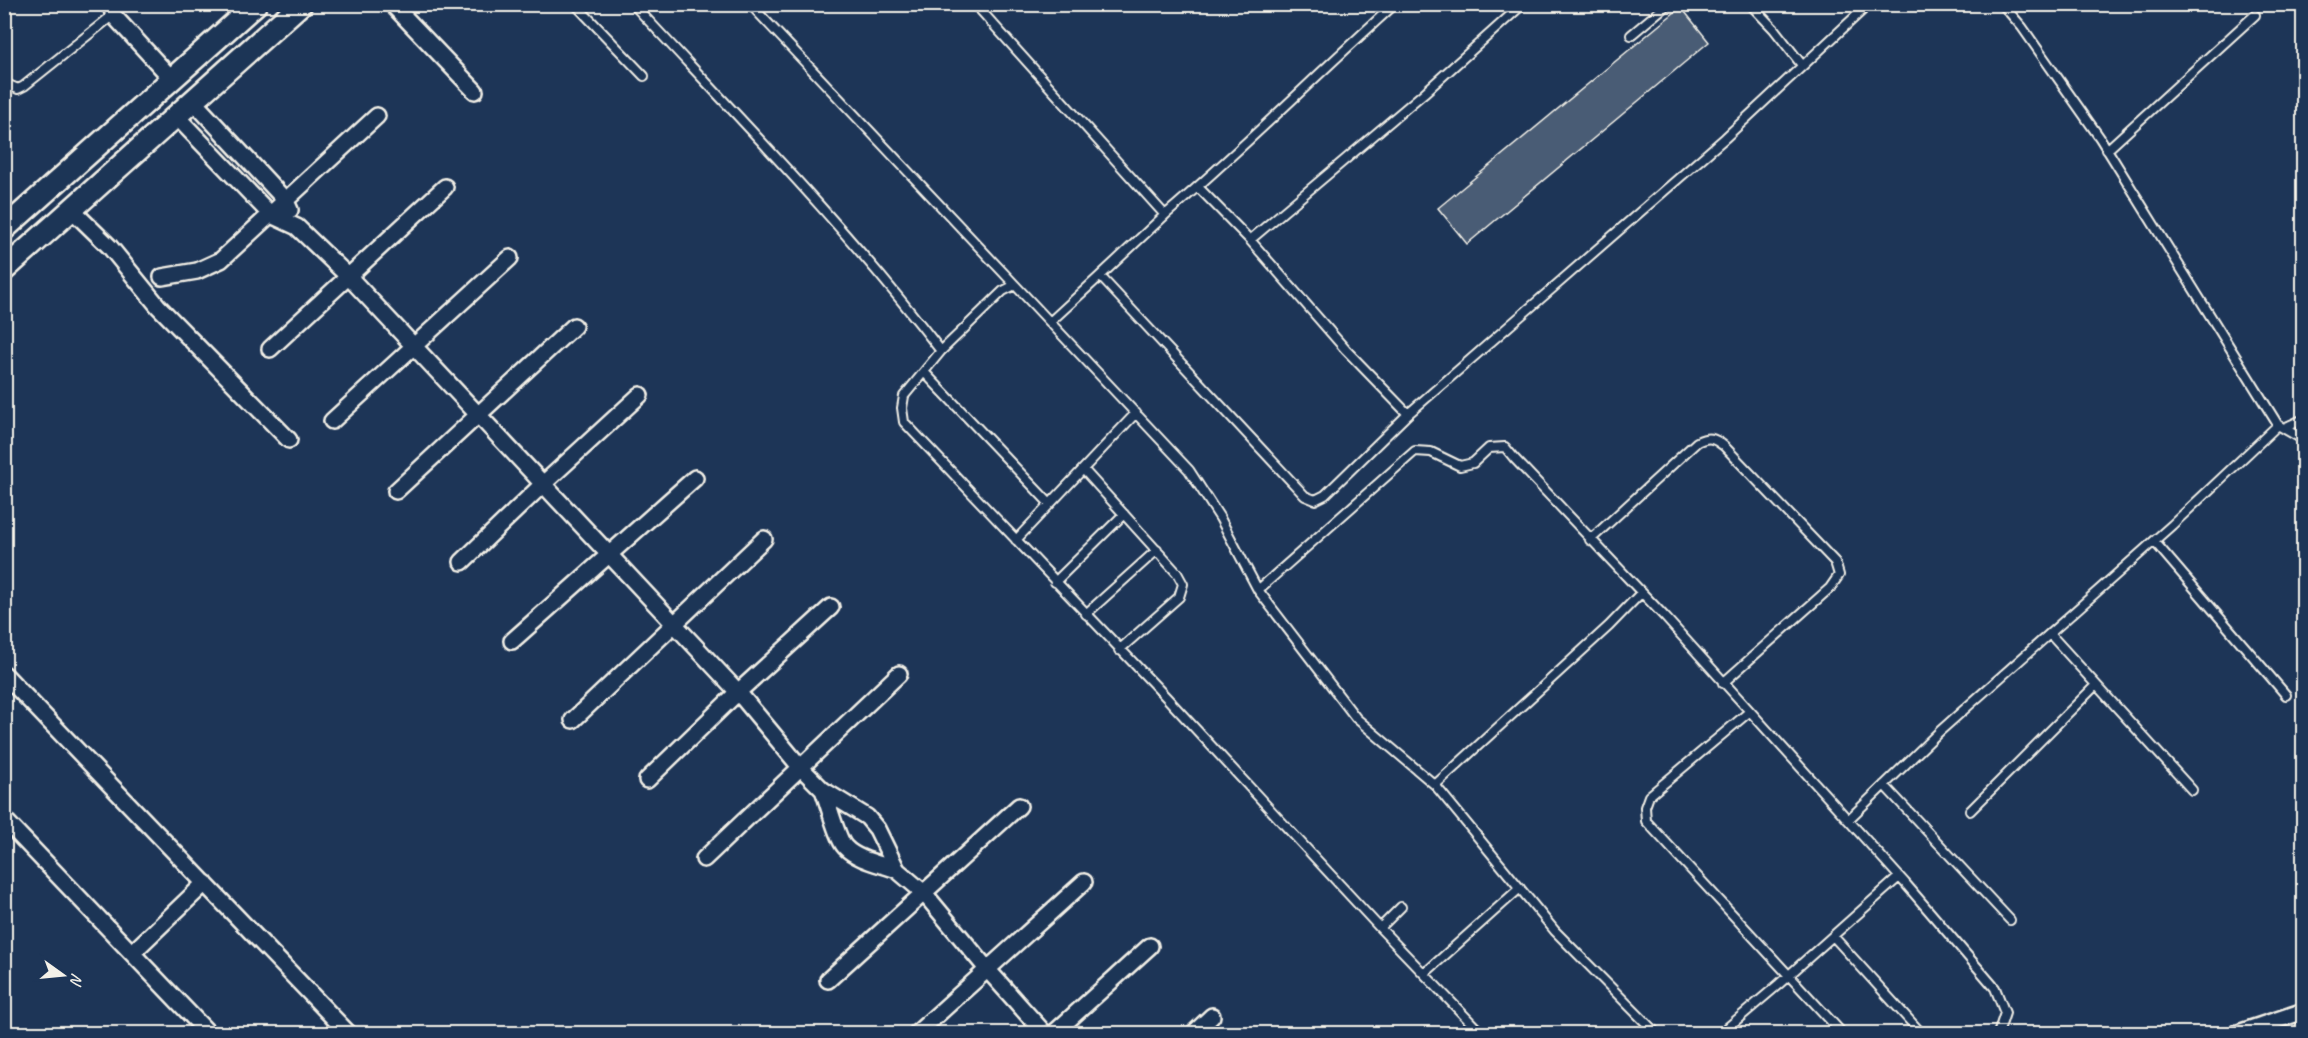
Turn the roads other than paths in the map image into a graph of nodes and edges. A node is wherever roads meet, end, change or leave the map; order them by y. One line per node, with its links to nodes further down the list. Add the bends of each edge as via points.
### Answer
1 (256, 4): 19 (main road)
2 (301, 4): 22 (main road)
3 (392, 4): 21 (street)
4 (575, 4): 18 (lane)
5 (633, 4): 45 (lane, via 800,183)
6 (750, 4): 40 (lane)
7 (975, 4): 31 (lane)
8 (1395, 4): 27 (lane)
9 (1523, 4): 34 (lane)
10 (1668, 4): 16 (lane)
11 (1750, 4): 17 (lane)
12 (1869, 4): 17 (lane)
13 (2002, 4): 25 (lane)
14 (107, 10): 19 (street); 20 (lane, via 24,86)
15 (2255, 15): 25 (lane)
16 (1630, 35)
17 (1802, 65): 50 (lane, via 1725,138)
18 (644, 76)
19 (172, 79): 33 (main road)
20 (4, 83)
21 (475, 91)
22 (194, 102): 24 (main road); 28 (street)
23 (377, 116): 28 (street)
24 (177, 117): 29 (main road); 30 (street)
25 (2107, 150): 53 (lane)
26 (445, 187): 39 (street)
27 (1198, 187): 31 (lane); 34 (lane)
28 (286, 201): 30 (street); 32 (street)
29 (72, 210): 36 (main road); 54 (street, via 110,247 158,306)
30 (271, 215): 32 (street); 38 (street, via 221,260 197,271)
31 (1165, 215): 37 (lane)
32 (297, 226): 39 (street)
33 (4, 229)
34 (1250, 240): 50 (lane)
35 (510, 258): 43 (street)
36 (4, 270)
37 (1100, 276): 41 (lane); 50 (lane, via 1305,496 1315,500 1324,495)
38 (162, 277)
39 (349, 278): 43 (street); 44 (street)
40 (1015, 285): 41 (lane); 45 (lane, via 1003,291)
41 (1050, 322): 48 (lane)
42 (574, 326): 49 (street)
43 (413, 346): 49 (street); 52 (street)
44 (270, 349)
45 (941, 351): 46 (lane)
46 (924, 372): 60 (lane); 63 (lane, via 904,396 904,422)
47 (640, 395): 58 (street)
48 (1136, 413): 56 (lane); 70 (lane, via 1189,470)
49 (477, 414): 58 (street); 59 (street)
50 (1408, 414)
51 (2304, 418): 53 (lane)
52 (332, 421)
53 (2281, 427): 55 (lane); 65 (lane)
54 (289, 440)
55 (2304, 440)
56 (1083, 468): 60 (lane); 61 (lane)
57 (695, 478): 67 (street)
58 (542, 484): 67 (street); 68 (street)
59 (396, 490)
60 (1050, 504): 63 (lane)
61 (1124, 514): 66 (lane); 69 (lane)
62 (764, 539): 74 (street)
63 (1016, 540): 69 (lane)
64 (1590, 540): 70 (lane, via 1505,447 1490,448 1473,463 1460,466 1431,452 1415,451); 71 (lane); 80 (lane, via 1697,442 1714,438 1835,562 1839,575 1830,588)
65 (2154, 541): 75 (lane); 83 (lane)
66 (1157, 550): 73 (lane); 77 (lane, via 1183,584 1179,597)
67 (609, 556): 74 (street); 76 (street)
68 (462, 562)
69 (1055, 582): 73 (lane)
70 (1258, 590): 88 (lane, via 1356,718)
71 (1641, 593): 80 (lane); 88 (lane)
72 (831, 608): 82 (street)
73 (1086, 615): 77 (lane)
74 (674, 625): 82 (street); 85 (street)
75 (2050, 634): 81 (lane); 89 (lane, via 1940,730)
76 (512, 641)
77 (1119, 650): 105 (lane)
78 (4, 674): 100 (street)
79 (899, 674): 86 (street)
80 (1723, 683): 84 (lane)
81 (2096, 685): 91 (lane); 93 (lane)
82 (738, 692): 86 (street); 87 (street)
83 (2286, 695)
84 (1749, 712): 95 (lane); 111 (lane, via 1649,796 1646,821)
85 (573, 720)
86 (801, 768): 90 (street); 96 (street)
87 (647, 780)
88 (1435, 785): 101 (lane)
89 (1884, 785): 95 (lane); 104 (lane)
90 (823, 790): 97 (street, via 867,817 882,837); 97 (street, via 845,847)
91 (2192, 790)
92 (1019, 806): 102 (street)
93 (1970, 811)
94 (4, 819): 108 (street)
95 (1848, 820): 98 (lane)
96 (704, 859)
97 (897, 870): 102 (street)
98 (1899, 877): 106 (lane); 126 (lane, via 1995,988 2005,1013)
99 (1084, 882): 109 (street)
100 (205, 883): 108 (street); 116 (street)
101 (1520, 888): 110 (lane); 122 (lane, via 1556,931)
102 (924, 893): 109 (street); 112 (street)
103 (1401, 907): 105 (lane)
104 (2010, 920)
105 (1380, 928): 110 (lane)
106 (1833, 936): 111 (lane); 125 (lane)
107 (1150, 946): 119 (street)
108 (132, 953): 115 (street)
109 (987, 969): 117 (street); 118 (street)
110 (1425, 973): 121 (lane)
111 (1789, 976): 123 (lane); 124 (lane)
112 (828, 980)
113 (2304, 1011): 127 (street)
114 (1212, 1016): 120 (street)
115 (209, 1034)
116 (349, 1034)
117 (916, 1034)
118 (1045, 1034)
119 (1053, 1034)
120 (1193, 1034)
121 (1482, 1034)
122 (1657, 1034)
123 (1720, 1034)
124 (1843, 1034)
125 (1922, 1034)
126 (1998, 1034)
127 (2235, 1034)

